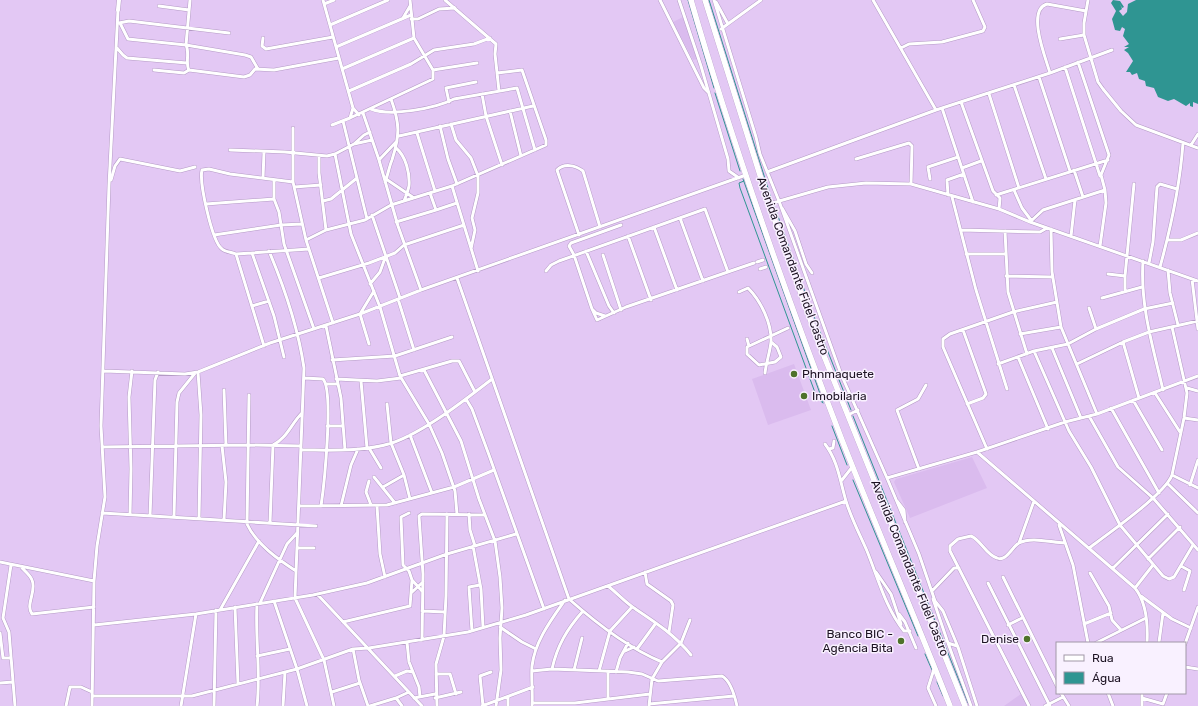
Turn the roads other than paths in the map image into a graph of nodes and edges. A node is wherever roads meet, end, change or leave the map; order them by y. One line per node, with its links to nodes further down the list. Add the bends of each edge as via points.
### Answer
1 (190, 0): 21 (street)
2 (334, 0): 16 (street)
3 (388, 0): 27 (street)
4 (410, 0): 18 (street)
5 (445, 0): 19 (street)
6 (660, 0): 62 (street)
7 (680, 0): 62 (street)
8 (691, 0): 59 (highway, Avenida Comandante Fidel Castro)
9 (705, 0): 157 (highway, Avenida Comandante Fidel Castro)
10 (714, 0): 26 (street); 29 (street)
11 (761, 0): 26 (street)
12 (873, 0): 40 (street)
13 (973, 0): 40 (street, via 985,27 982,32 942,42 909,44)
14 (1088, 0): 22 (street)
15 (120, 1): 20 (street)
16 (324, 2): 27 (street)
17 (160, 6): 21 (street)
18 (410, 6): 23 (street); 24 (street)
19 (454, 8): 23 (street, via 439,8 418,19); 35 (street)
20 (118, 10): 25 (street)
21 (189, 10): 28 (street)
22 (1086, 11): 31 (street); 55 (street, via 1047,4 1038,11 1039,32)
23 (411, 17): 24 (street); 34 (street)
24 (403, 18): 38 (street)
25 (119, 24): 28 (street, via 130,21); 37 (street, via 128,39); 39 (street)
26 (728, 24): 29 (street)
27 (330, 25): 32 (street)
28 (188, 27): 30 (street); 37 (street)
29 (722, 29): 116 (street)
30 (228, 33)
31 (1084, 35): 36 (street); 42 (street)
32 (333, 37): 33 (street, via 266,49 262,46); 38 (street)
33 (263, 38)
34 (414, 38): 44 (street); 50 (street)
35 (490, 38): 44 (street, via 474,44 434,50); 54 (street, via 496,46)
36 (1060, 39)
37 (186, 45): 46 (street); 49 (street, via 248,56)
38 (336, 47): 43 (street)
39 (117, 48): 46 (street, via 127,58); 132 (street)
40 (901, 48): 73 (street)
41 (1112, 50): 42 (street)
42 (1090, 57): 45 (street); 92 (street, via 1100,85 1128,119 1141,128)
43 (339, 58): 49 (street, via 274,70); 50 (street)
44 (424, 58): 53 (street); 60 (street)
45 (1078, 62): 48 (street); 108 (street, via 1107,146)
46 (187, 63): 52 (street)
47 (477, 63): 53 (street)
48 (1065, 67): 55 (street); 110 (street)
49 (258, 69): 52 (street, via 244,77)
50 (342, 69): 60 (street)
51 (154, 70): 52 (street, via 184,73)
52 (189, 70)
53 (433, 70): 65 (street, via 432,80)
54 (497, 73): 61 (street); 68 (street, via 522,70)
55 (1050, 73): 56 (street)
56 (1039, 77): 58 (street); 115 (street)
57 (476, 82): 66 (street, via 446,88)
58 (1014, 85): 64 (street); 124 (street)
59 (718, 90): 62 (street); 118 (highway, Avenida Comandante Fidel Castro)
60 (348, 91): 69 (street)
61 (499, 91): 63 (street); 70 (street, via 518,88)
62 (708, 92): 122 (street, via 728,159 729,171)
63 (482, 94): 66 (street); 77 (street)
64 (989, 94): 67 (street); 136 (street)
65 (391, 99): 72 (street); 75 (street)
66 (449, 102): 75 (street)
67 (961, 102): 71 (street); 109 (street)
68 (533, 106): 70 (street); 99 (street, via 546,142 544,146)
69 (353, 108): 76 (street); 78 (street)
70 (523, 108): 74 (street); 99 (street)
71 (942, 108): 73 (street); 105 (street)
72 (371, 109): 75 (street); 76 (street)
73 (936, 110): 116 (street)
74 (510, 111): 77 (street); 104 (street)
75 (395, 112): 89 (street)
76 (361, 114): 78 (street); 83 (street)
77 (486, 116): 80 (street); 111 (street)
78 (350, 118): 79 (street)
79 (343, 121): 81 (street); 94 (street)
80 (451, 124): 82 (street); 119 (street, via 456,140 471,158)
81 (332, 125)
82 (440, 126): 86 (street); 129 (street)
83 (368, 127): 85 (street); 88 (street)
84 (293, 128): 101 (street)
85 (370, 132): 88 (street); 90 (street)
86 (417, 133): 89 (street); 141 (street)
87 (1198, 134): 95 (street)
88 (364, 135): 93 (street)
89 (399, 136): 91 (street)
90 (372, 140): 93 (street); 107 (street)
91 (398, 140): 96 (street); 107 (street)
92 (1183, 143): 95 (street); 137 (street)
93 (354, 144): 94 (street)
94 (349, 146): 102 (street); 121 (street)
95 (1191, 146): 97 (street)
96 (396, 148): 126 (street); 142 (street, via 404,158 409,185)
97 (1198, 148)
98 (230, 150): 100 (street)
99 (535, 150): 104 (street)
100 (264, 152): 101 (street); 120 (street)
101 (292, 153): 103 (street); 127 (street)
102 (335, 154): 103 (street); 138 (street)
103 (319, 156): 133 (street)
104 (521, 156): 111 (street)
105 (958, 157): 113 (street); 123 (street, via 928,167)
106 (856, 159): 130 (street, via 909,143 912,146)
107 (378, 160): 126 (street)
108 (1108, 160): 110 (street); 128 (street, via 1102,171)
109 (981, 161): 113 (street); 145 (street)
110 (1096, 163): 114 (street); 128 (street)
111 (502, 165): 119 (street)
112 (195, 167): 132 (street, via 180,171 120,159 115,166)
113 (962, 168): 117 (street)
114 (1074, 170): 115 (street); 147 (street)
115 (1070, 171): 124 (street)
116 (767, 172): 153 (street)
117 (964, 174): 144 (street, via 947,180); 154 (street)
118 (746, 175): 122 (street); 350 (highway, Avenida Comandante Fidel Castro, via 778,270)
119 (478, 176): 129 (street); 189 (street, via 478,193 472,218 475,230)
120 (263, 178): 125 (street); 156 (street, via 204,169 202,178)
121 (357, 178): 138 (street); 163 (street)
122 (739, 178): 171 (street)
123 (930, 179)
124 (1046, 179): 136 (street)
125 (274, 180): 127 (street); 149 (street)
126 (385, 181): 142 (street); 158 (street)
127 (293, 182): 135 (street)
128 (1102, 182): 140 (street)
129 (457, 184): 134 (street)
130 (911, 184): 144 (street); 153 (street, via 848,184 814,190)
131 (1134, 184): 199 (street)
132 (110, 185): 283 (street)
133 (321, 185): 135 (street); 151 (street)
134 (452, 186): 141 (street); 155 (street)
135 (294, 187): 166 (street)
136 (1020, 188): 139 (street)
137 (1177, 189): 183 (street); 203 (street, via 1160,184 1157,187)
138 (342, 190): 151 (street, via 331,199); 167 (street)
139 (1014, 190): 145 (street); 164 (street)
140 (1104, 190): 147 (street); 186 (street, via 1106,203)
141 (435, 191): 143 (street)
142 (407, 193): 148 (street); 152 (street)
143 (430, 193): 148 (street); 160 (street)
144 (948, 195): 146 (street)
145 (996, 195): 159 (street, via 1001,199)
146 (952, 197): 154 (street); 175 (street)
147 (1083, 197): 150 (street)
148 (414, 198): 152 (street)
149 (274, 199): 156 (street); 168 (street)
150 (1075, 200): 164 (street, via 1043,210); 181 (street)
151 (323, 201): 174 (street)
152 (404, 201): 158 (street)
153 (779, 201): 157 (street); 184 (street, via 795,231)
154 (974, 202): 159 (street)
155 (457, 203): 160 (street); 169 (street)
156 (206, 204): 178 (street)
157 (770, 204): 315 (highway, Avenida Comandante Fidel Castro, via 818,341)
158 (391, 205): 161 (street); 165 (street)
159 (999, 209): 164 (street)
160 (436, 210): 165 (street)
161 (372, 215): 163 (street); 197 (street)
162 (680, 218): 172 (street); 212 (street, via 705,209); 221 (street)
163 (367, 220): 167 (street)
164 (1031, 221): 173 (street)
165 (396, 222): 185 (street)
166 (302, 224): 168 (street); 182 (street)
167 (348, 224): 174 (street); 204 (street)
168 (281, 225): 178 (street); 188 (street)
169 (464, 225): 185 (street); 189 (street)
170 (621, 225): 196 (street, via 571,243 569,246)
171 (600, 227): 179 (street); 179 (street, via 583,171 570,166 559,168 557,170)
172 (654, 227): 180 (street); 226 (street)
173 (1049, 229): 176 (street, via 1040,232); 181 (street); 217 (street)
174 (326, 230): 182 (street)
175 (961, 230): 176 (street); 194 (street)
176 (1005, 231): 195 (street)
177 (1198, 233): 183 (street, via 1181,240)
178 (214, 235): 193 (street, via 221,249)
179 (579, 235): 210 (street)
180 (628, 236): 191 (street); 232 (street)
181 (1070, 236): 186 (street)
182 (306, 240): 187 (street)
183 (1168, 240): 207 (street)
184 (795, 241): 200 (street); 205 (street)
185 (404, 245): 197 (street, via 395,253); 225 (street)
186 (1100, 246): 199 (street)
187 (309, 248): 188 (street); 218 (street)
188 (286, 250): 190 (street); 253 (street)
189 (471, 250): 210 (street)
190 (269, 251): 192 (street); 259 (street)
191 (586, 251): 196 (street); 242 (street, via 609,306)
192 (252, 253): 193 (street); 233 (street)
193 (236, 254): 236 (street)
194 (966, 254): 195 (street); 246 (street)
195 (1005, 254): 215 (street)
196 (574, 255): 211 (street, via 551,265); 239 (street)
197 (385, 256): 204 (street); 223 (street, via 380,272); 230 (street)
198 (603, 256): 241 (street)
199 (1127, 256): 202 (street); 216 (street)
200 (804, 257): 205 (street); 213 (street)
201 (763, 260): 212 (street)
202 (1143, 261): 203 (street); 224 (street)
203 (1149, 263): 207 (street)
204 (362, 265): 218 (street); 223 (street)
205 (801, 266): 312 (street, via 841,374)
206 (766, 267): 208 (street)
207 (1160, 267): 209 (street)
208 (760, 269)
209 (1168, 270): 220 (street); 235 (street)
210 (478, 271): 219 (street)
211 (546, 271)
212 (728, 272): 221 (street)
213 (812, 273)
214 (1108, 274): 216 (street)
215 (1006, 276): 217 (street); 243 (street)
216 (1124, 276): 228 (street)
217 (1053, 277): 234 (street)
218 (320, 278): 248 (street)
219 (457, 278): 225 (street); 292 (street)
220 (1192, 279): 222 (street); 247 (street)
221 (703, 281): 226 (street)
222 (1198, 281)
223 (370, 284): 227 (street)
224 (1142, 287): 228 (street); 240 (street)
225 (421, 290): 230 (street)
226 (677, 290): 232 (street)
227 (374, 291): 237 (street); 244 (street)
228 (1125, 291): 231 (street)
229 (738, 292): 262 (street, via 748,288 757,297 764,311)
230 (399, 298): 237 (street); 272 (street)
231 (1102, 298)
232 (651, 300): 241 (street)
233 (269, 301): 236 (street); 264 (street)
234 (1057, 302): 243 (street); 251 (street)
235 (1173, 304): 240 (street); 249 (street)
236 (252, 306): 269 (street)
237 (380, 307): 244 (street); 275 (street)
238 (1089, 308): 255 (street)
239 (592, 309): 245 (street, via 602,316); 245 (street, via 597,320)
240 (1144, 309): 255 (street); 258 (street)
241 (621, 310): 242 (street)
242 (614, 312): 245 (street)
243 (1013, 312): 246 (street); 260 (street)
244 (360, 314): 248 (street); 267 (street)
245 (608, 315)
246 (986, 321): 257 (street); 280 (street)
247 (1197, 321): 249 (street); 256 (street)
248 (333, 323): 250 (street)
249 (1178, 325): 252 (street)
250 (326, 326): 253 (street); 278 (street)
251 (1061, 326): 260 (street); 268 (street)
252 (1172, 327): 258 (street); 294 (street)
253 (314, 328): 259 (street)
254 (788, 328): 262 (street)
255 (1096, 329): 268 (street)
256 (1198, 329)
257 (963, 330): 310 (street, via 986,394 983,398); 310 (street, via 946,336 942,344)
258 (1149, 332): 266 (street); 301 (street)
259 (298, 334): 264 (street); 290 (street)
260 (1020, 334): 274 (street)
261 (452, 337): 272 (street)
262 (770, 337): 265 (street); 270 (street)
263 (747, 339): 270 (street)
264 (280, 340): 269 (street); 276 (street)
265 (771, 342): 279 (street); 279 (street, via 781,357 775,362)
266 (1122, 342): 281 (street); 306 (street)
267 (369, 344)
268 (1068, 344): 271 (street); 281 (street)
269 (264, 346): 286 (street)
270 (749, 346): 279 (street, via 748,354 752,360 759,365)
271 (1052, 348): 273 (street); 318 (street)
272 (414, 350): 275 (street)
273 (1034, 351): 274 (street); 321 (street)
274 (1027, 354): 277 (street)
275 (395, 356): 278 (street); 289 (street)
276 (284, 357)
277 (1018, 357): 280 (street); 325 (street)
278 (332, 360): 291 (street)
279 (766, 363): 287 (street)
280 (998, 364): 299 (street)
281 (1077, 364): 316 (street)
282 (424, 370): 289 (street); 303 (street, via 459,361); 314 (street)
283 (104, 371): 284 (street); 339 (street)
284 (132, 372): 285 (street); 333 (street)
285 (158, 372): 286 (street); 334 (street, via 155,377)
286 (197, 372): 335 (street, via 177,398); 336 (street, via 201,400)
287 (765, 373)
288 (1198, 376): 294 (street)
289 (400, 377): 293 (street, via 377,381); 322 (street)
290 (304, 378): 295 (street, via 324,379); 313 (street)
291 (336, 379): 293 (street); 296 (street)
292 (492, 379): 303 (street); 444 (street)
293 (361, 380): 340 (street)
294 (1184, 381): 298 (street); 301 (street)
295 (326, 384): 296 (street); 323 (street)
296 (337, 384): 324 (street)
297 (926, 385): 352 (street, via 918,399 897,410)
298 (1187, 388): 302 (street); 319 (street)
299 (1007, 389)
300 (224, 390): 337 (street)
301 (1163, 390): 304 (street)
302 (1198, 391)
303 (475, 392): 307 (street)
304 (1155, 393): 306 (street); 326 (street)
305 (249, 395): 331 (street)
306 (1139, 398): 308 (street)
307 (466, 399): 314 (street); 353 (street)
308 (1133, 400): 311 (street); 347 (street)
309 (387, 404): 329 (street)
310 (967, 404): 343 (street)
311 (1111, 408): 316 (street); 367 (street)
312 (858, 410): 315 (street); 357 (street)
313 (302, 412): 332 (street, via 286,436); 338 (street)
314 (446, 412): 322 (street); 358 (street, via 461,441)
315 (848, 414): 579 (highway, Avenida Comandante Fidel Castro)
316 (1097, 414): 317 (street)
317 (1089, 416): 318 (street); 368 (street, via 1118,467)
318 (1081, 418): 321 (street)
319 (1184, 418): 320 (street); 326 (street)
320 (1198, 420)
321 (1065, 422): 325 (street); 395 (street)
322 (429, 424): 327 (street); 364 (street)
323 (328, 426): 324 (street); 345 (street)
324 (343, 426): 346 (street)
325 (1048, 428): 343 (street)
326 (1180, 432): 355 (street)
327 (410, 435): 329 (street); 366 (street)
328 (834, 441): 342 (street, via 834,448)
329 (391, 443): 340 (street); 354 (street)
330 (825, 444): 342 (street)
331 (249, 445): 332 (street); 337 (street); 391 (street)
332 (273, 445): 338 (street); 392 (street)
333 (130, 446): 334 (street); 339 (street); 385 (street)
334 (152, 446): 335 (street); 387 (street)
335 (177, 446): 336 (street); 388 (street)
336 (201, 446): 337 (street); 389 (street)
337 (224, 446): 390 (street)
338 (301, 446): 344 (street)
339 (102, 447): 378 (street, via 105,497)
340 (368, 448): 341 (street); 351 (street)
341 (358, 449): 346 (street); 376 (street, via 351,465)
342 (829, 449): 359 (street)
343 (986, 449): 348 (street)
344 (301, 450): 345 (street); 374 (street)
345 (326, 450): 346 (street); 375 (street)
346 (345, 450)
347 (1162, 450)
348 (977, 452): 352 (street); 371 (street)
349 (1198, 460): 362 (street)
350 (852, 466): 359 (street); 511 (highway, Avenida Comandante Fidel Castro)
351 (381, 468)
352 (919, 469): 357 (street)
353 (494, 470): 358 (street); 399 (street)
354 (404, 475): 363 (street); 369 (street)
355 (1172, 475): 361 (street); 362 (street)
356 (374, 477): 363 (street)
357 (887, 478): 437 (street)
358 (473, 479): 364 (street); 386 (street)
359 (842, 480): 370 (street)
360 (369, 481): 373 (street, via 366,492)
361 (1168, 484): 367 (street); 380 (street)
362 (1190, 485): 365 (street)
363 (383, 487): 372 (street)
364 (454, 487): 366 (street); 382 (street)
365 (1198, 488)
366 (432, 493): 369 (street)
367 (1159, 493): 368 (street)
368 (1153, 498): 384 (street); 395 (street)
369 (410, 499): 372 (street)
370 (846, 501): 420 (street); 425 (street)
371 (1034, 501): 393 (street); 402 (street)
372 (395, 503): 377 (street)
373 (371, 505): 376 (street); 377 (street)
374 (299, 506): 375 (street); 394 (street)
375 (321, 506): 376 (street)
376 (341, 506)
377 (377, 506): 427 (street, via 380,554)
378 (102, 513): 385 (street); 430 (street)
379 (409, 513): 423 (street, via 402,515 400,521 403,562)
380 (1198, 513)
381 (447, 514): 382 (street); 411 (street); 415 (street, via 419,516)
382 (457, 514): 383 (street)
383 (469, 514): 386 (street); 406 (street)
384 (1168, 514): 397 (street); 404 (street)
385 (130, 515): 387 (street)
386 (485, 515): 401 (street)
387 (150, 516): 388 (street)
388 (174, 517): 389 (street)
389 (199, 518): 390 (street)
390 (224, 520): 391 (street)
391 (246, 521): 392 (street); 400 (street, via 248,528)
392 (270, 523): 394 (street)
393 (1059, 523): 403 (street); 409 (street)
394 (298, 525): 396 (street); 398 (street)
395 (1120, 525): 404 (street); 409 (street)
396 (316, 526)
397 (1180, 528): 405 (street); 412 (street)
398 (297, 534): 407 (street); 413 (street, via 287,544)
399 (516, 534): 401 (street); 452 (street)
400 (259, 541): 413 (street); 455 (street)
401 (495, 541): 406 (street); 468 (street, via 501,594)
402 (1019, 543): 403 (street, via 1040,540); 421 (street, via 1005,557 997,558 973,536 963,537 951,544 949,549)
403 (1066, 543): 470 (street, via 1073,565)
404 (1135, 545): 412 (street); 422 (street)
405 (1193, 545): 410 (street); 418 (street)
406 (474, 546): 411 (street); 433 (street)
407 (297, 548): 408 (street); 424 (street)
408 (314, 548)
409 (1089, 548): 422 (street)
410 (1198, 550)
411 (447, 554): 415 (street); 459 (street)
412 (1148, 560): 417 (street)
413 (280, 561): 424 (street); 447 (street)
414 (0, 562): 416 (street)
415 (422, 563): 423 (street); 431 (street)
416 (11, 565): 419 (street); 453 (street)
417 (1153, 565): 418 (street, via 1169,579 1174,577); 436 (street)
418 (1181, 566): 438 (street, via 1190,571)
419 (22, 568): 430 (street); 448 (street, via 33,582 30,609 32,614)
420 (874, 568): 460 (street, via 891,594); 476 (street)
421 (959, 568): 437 (street, via 954,568); 581 (street)
422 (1113, 568): 436 (street)
423 (407, 569): 427 (street); 429 (street)
424 (296, 572): 443 (street)
425 (645, 572): 435 (street); 482 (street, via 647,584 673,605)
426 (1090, 574): 461 (street)
427 (385, 577): 441 (street)
428 (1003, 577): 464 (street)
429 (412, 580): 434 (street); 440 (street)
430 (94, 581): 448 (street)
431 (423, 582): 434 (street); 439 (street)
432 (988, 583): 472 (street)
433 (480, 585): 475 (street); 478 (street, via 468,587)
434 (418, 586): 439 (street); 440 (street)
435 (608, 586): 444 (street); 450 (street)
436 (1135, 588): 442 (street)
437 (932, 590): 458 (street); 473 (street, via 934,604)
438 (1184, 590)
439 (422, 591): 456 (street)
440 (411, 593): 467 (street, via 409,607)
441 (317, 594): 443 (street); 467 (street)
442 (1141, 596): 462 (street); 465 (street)
443 (295, 598): 446 (street); 508 (street)
444 (569, 599): 445 (street); 457 (street)
445 (565, 600): 452 (street); 502 (street, via 548,623)
446 (274, 601): 447 (street); 500 (street)
447 (258, 603): 449 (street); 505 (street)
448 (94, 607): 471 (street)
449 (235, 607): 455 (street); 530 (street)
450 (632, 607): 469 (street); 480 (street)
451 (1198, 607): 477 (street)
452 (544, 608): 468 (street)
453 (2, 610): 507 (street, via 2,623 9,632)
454 (216, 610): 455 (street); 463 (street); 533 (street)
455 (220, 610)
456 (422, 611): 459 (street); 486 (street)
457 (583, 611): 480 (street); 514 (street, via 569,627 560,643)
458 (943, 611): 473 (street); 496 (street)
459 (445, 612): 484 (street)
460 (898, 613): 476 (street); 481 (street)
461 (1111, 613): 470 (street); 479 (street, via 1113,622)
462 (1163, 613): 477 (street); 491 (street)
463 (196, 614): 471 (street); 544 (street)
464 (1022, 618): 472 (street); 531 (street)
465 (1146, 618): 479 (street); 490 (street)
466 (690, 620): 493 (street)
467 (343, 622): 497 (street)
468 (500, 622): 474 (street); 475 (street)
469 (656, 623): 482 (street); 498 (street)
470 (1084, 624): 488 (street)
471 (94, 625): 537 (street)
472 (1008, 625): 558 (street)
473 (943, 626): 494 (street)
474 (500, 627): 502 (street); 554 (street, via 501,670)
475 (483, 628): 478 (street)
476 (902, 628): 481 (street, via 904,631)
477 (1191, 628): 492 (street)
478 (472, 630): 484 (street)
479 (1121, 630): 489 (street)
480 (610, 631): 495 (street); 517 (street)
481 (910, 631): 499 (street)
482 (669, 632): 493 (street)
483 (0, 633): 506 (street)
484 (444, 636): 486 (street); 523 (street, via 436,664)
485 (582, 638): 515 (street)
486 (422, 640): 487 (street)
487 (407, 642): 497 (street); 520 (street)
488 (1088, 642)
489 (1098, 642)
490 (1147, 642)
491 (1159, 642)
492 (1186, 642)
493 (682, 643): 504 (street); 509 (street)
494 (948, 643): 496 (street); 580 (street)
495 (628, 644): 498 (street); 503 (street)
496 (958, 647): 557 (street)
497 (369, 648): 501 (street); 524 (street)
498 (636, 648): 503 (street); 509 (street)
499 (916, 648)
500 (290, 649): 505 (street); 512 (street)
501 (353, 649): 508 (street); 529 (street)
502 (536, 649): 516 (street)
503 (623, 652): 522 (street)
504 (691, 655)
505 (257, 656): 525 (street)
506 (1, 658): 507 (street)
507 (11, 658): 527 (street)
508 (324, 660): 512 (street); 534 (street)
509 (662, 662): 526 (street)
510 (1186, 667): 513 (street)
511 (935, 668): 577 (street, via 928,688); 578 (highway, Avenida Comandante Fidel Castro)
512 (297, 669): 519 (street); 567 (street)
513 (1198, 669)
514 (552, 670): 515 (street); 516 (street)
515 (574, 670): 517 (street)
516 (532, 671): 532 (street)
517 (599, 671): 518 (street)
518 (608, 671): 522 (street); 552 (street)
519 (285, 672): 525 (street); 566 (street)
520 (412, 672): 524 (street); 547 (street, via 419,687)
521 (491, 672): 573 (street, via 480,676)
522 (616, 672): 526 (street, via 642,674)
523 (436, 674): 538 (street, via 450,674); 545 (street)
524 (395, 676): 535 (street)
525 (259, 678): 530 (street); 565 (street)
526 (652, 679): 539 (street); 546 (street, via 658,681 722,676 728,682)
527 (13, 682): 528 (street); 560 (street)
528 (0, 683)
529 (360, 683): 534 (street); 569 (street)
530 (238, 684): 533 (street)
531 (1056, 684)
532 (533, 687): 548 (street); 555 (street)
533 (214, 690): 544 (street); 564 (street)
534 (332, 692): 568 (street)
535 (408, 692): 550 (street); 551 (street)
536 (461, 692): 538 (street)
537 (92, 694): 544 (street); 561 (street, via 81,687 70,687); 562 (street)
538 (456, 694): 545 (street)
539 (650, 694): 552 (street); 556 (street)
540 (1062, 694): 549 (street)
541 (1108, 694): 583 (street)
542 (1142, 694): 553 (street)
543 (1167, 694): 559 (street)
544 (182, 696): 563 (street)
545 (435, 696): 547 (street); 572 (street)
546 (734, 696): 556 (street); 576 (street)
547 (420, 697): 551 (street)
548 (508, 697): 554 (street); 575 (street)
549 (1063, 697): 558 (street); 582 (street)
550 (396, 698): 569 (street); 570 (street)
551 (414, 698): 571 (street)
552 (608, 698): 555 (street)
553 (1142, 698): 559 (street); 584 (street)
554 (497, 700): 573 (street); 574 (street)
555 (532, 705)
556 (649, 705)
557 (976, 705): 580 (street)
558 (1048, 705)
559 (1163, 705)
560 (15, 706)
561 (66, 706)
562 (92, 706)
563 (181, 706)
564 (214, 706)
565 (257, 706)
566 (283, 706)
567 (307, 706)
568 (334, 706)
569 (369, 706)
570 (402, 706)
571 (422, 706)
572 (437, 706)
573 (483, 706)
574 (496, 706)
575 (508, 706)
576 (737, 706)
577 (936, 706)
578 (950, 706)
579 (965, 706)
580 (971, 706)
581 (1030, 706)
582 (1069, 706)
583 (1112, 706)
584 (1142, 706)

